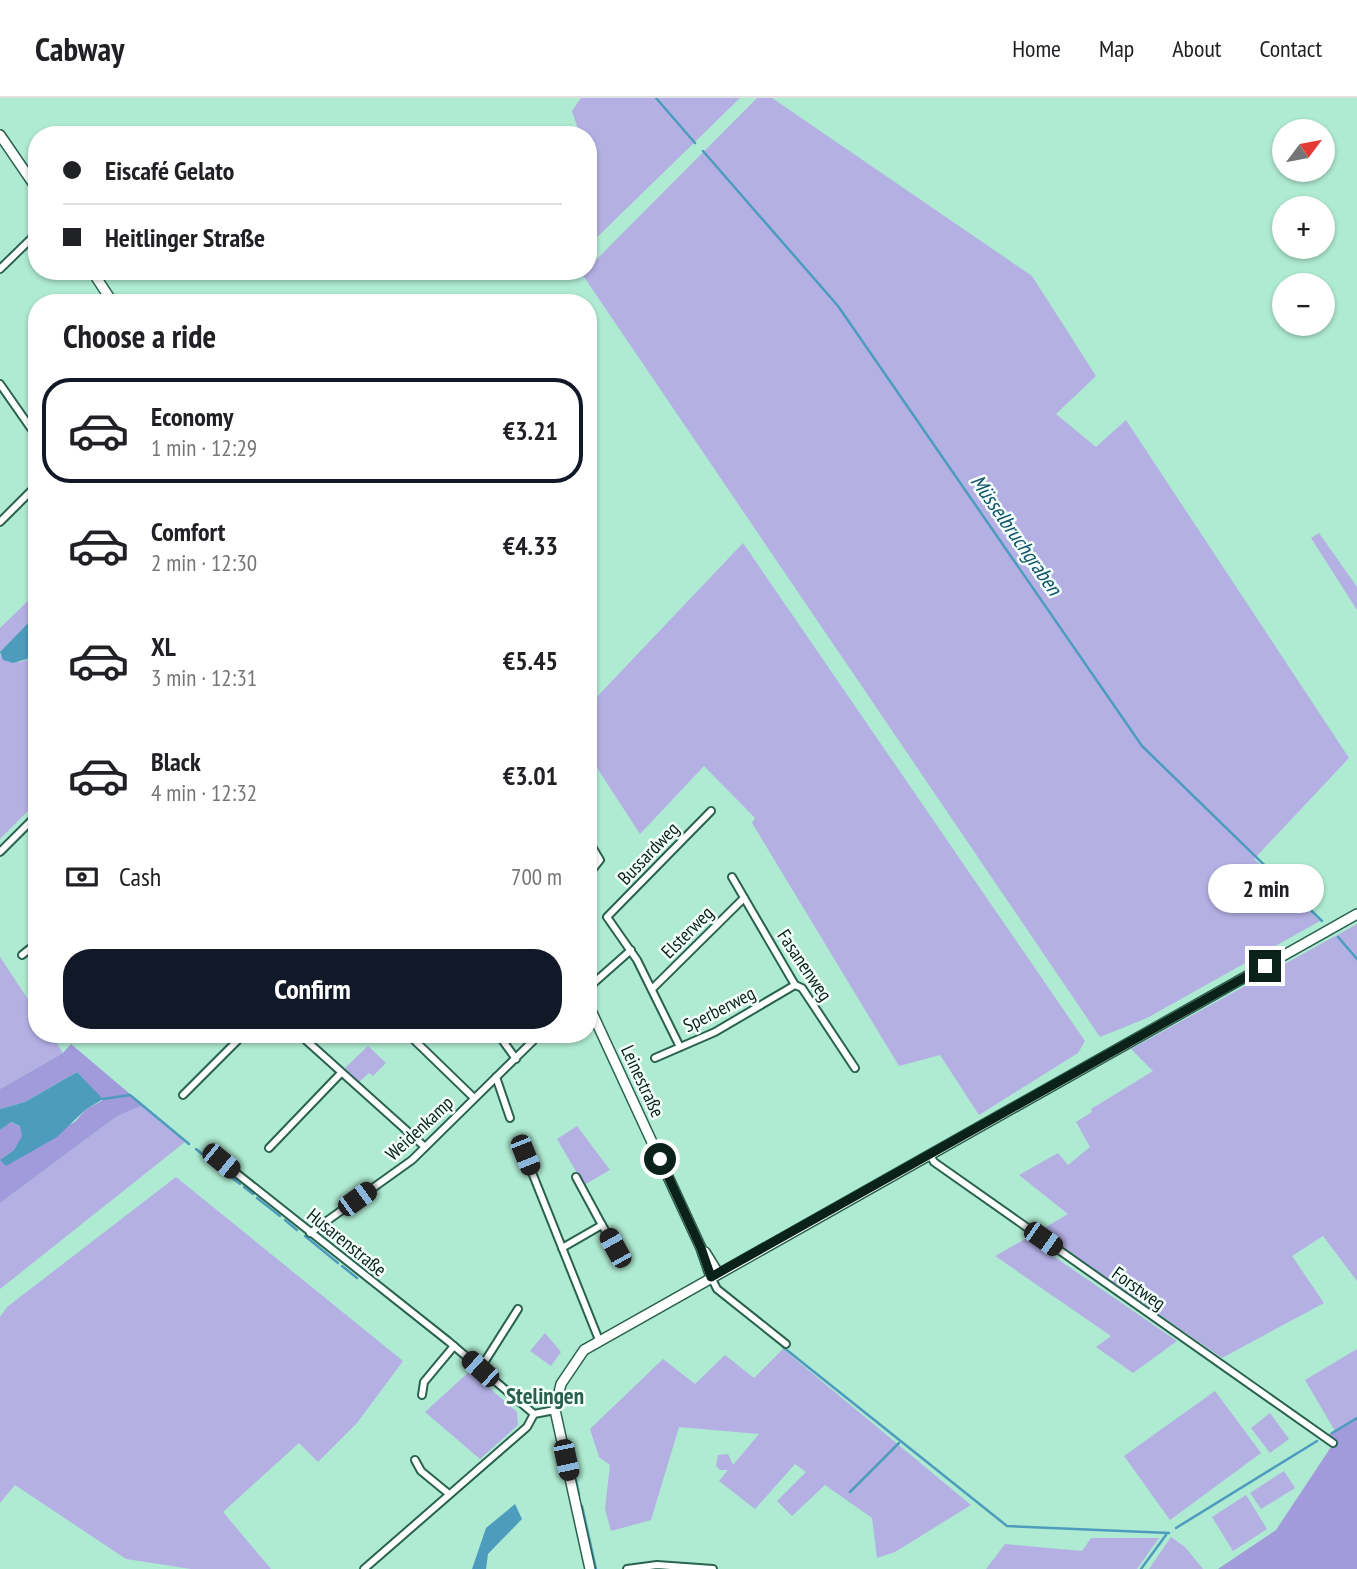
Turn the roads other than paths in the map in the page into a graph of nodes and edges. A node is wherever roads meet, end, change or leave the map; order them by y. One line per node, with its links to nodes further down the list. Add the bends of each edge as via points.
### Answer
1 (0, 135): 2 (street)
2 (28, 176)
3 (28, 242): 4 (street)
4 (0, 270)
5 (0, 383): 6 (street)
6 (28, 425)
7 (28, 494): 8 (street)
8 (0, 522)
9 (711, 811): 16 (street, Bussardweg, via 607,916)
10 (28, 824): 11 (street)
11 (0, 852)
12 (732, 877): 13 (street, Fasanenweg)
13 (744, 898): 19 (street, Fasanenweg); 20 (street, Elsterweg)
14 (1357, 914): 39 (street)
15 (28, 950): 17 (street)
16 (631, 950): 18 (street); 20 (street)
17 (22, 955)
18 (597, 980)
19 (795, 985): 27 (street, Sperberweg); 30 (street, Fasanenweg, via 802,988)
20 (652, 989): 27 (street)
21 (597, 1023): 46 (street, Leinestraße)
22 (235, 1043): 33 (street)
23 (309, 1043): 31 (street)
24 (417, 1043): 34 (street)
25 (504, 1043): 29 (street)
26 (531, 1043): 29 (street, Weidenkamp)
27 (680, 1047): 28 (street, Sperberweg)
28 (655, 1058)
29 (516, 1059): 32 (street, Weidenkamp)
30 (855, 1068)
31 (341, 1073): 36 (street); 37 (street)
32 (496, 1077): 34 (street, Weidenkamp); 35 (street)
33 (183, 1095)
34 (474, 1098): 36 (street, Weidenkamp)
35 (510, 1118)
36 (425, 1147): 43 (street, Weidenkamp)
37 (269, 1148)
38 (525, 1155): 44 (street)
39 (930, 1155): 46 (street); 55 (street, Forstweg, via 934,1163)
40 (221, 1161): 43 (street, Husarenstraße)
41 (576, 1177): 42 (street)
42 (602, 1225): 44 (street); 45 (street)
43 (310, 1233): 50 (street, Husarenstraße)
44 (562, 1248): 48 (street)
45 (615, 1248)
46 (715, 1275): 48 (street); 49 (street, via 718,1289)
47 (518, 1309): 51 (street)
48 (599, 1340): 53 (street, via 584,1350 568,1371)
49 (786, 1344)
50 (454, 1346): 51 (street, Husarenstraße); 52 (street, via 424,1382)
51 (480, 1369): 54 (street, Husarenstraße)
52 (422, 1395)
53 (555, 1410): 54 (street); 59 (street)
54 (534, 1414): 57 (street, via 527,1427)
55 (1333, 1443)
56 (415, 1460): 57 (street, via 421,1471)
57 (449, 1494): 58 (street)
58 (364, 1569)
59 (590, 1569)
60 (628, 1569): 61 (street)
61 (713, 1569)

